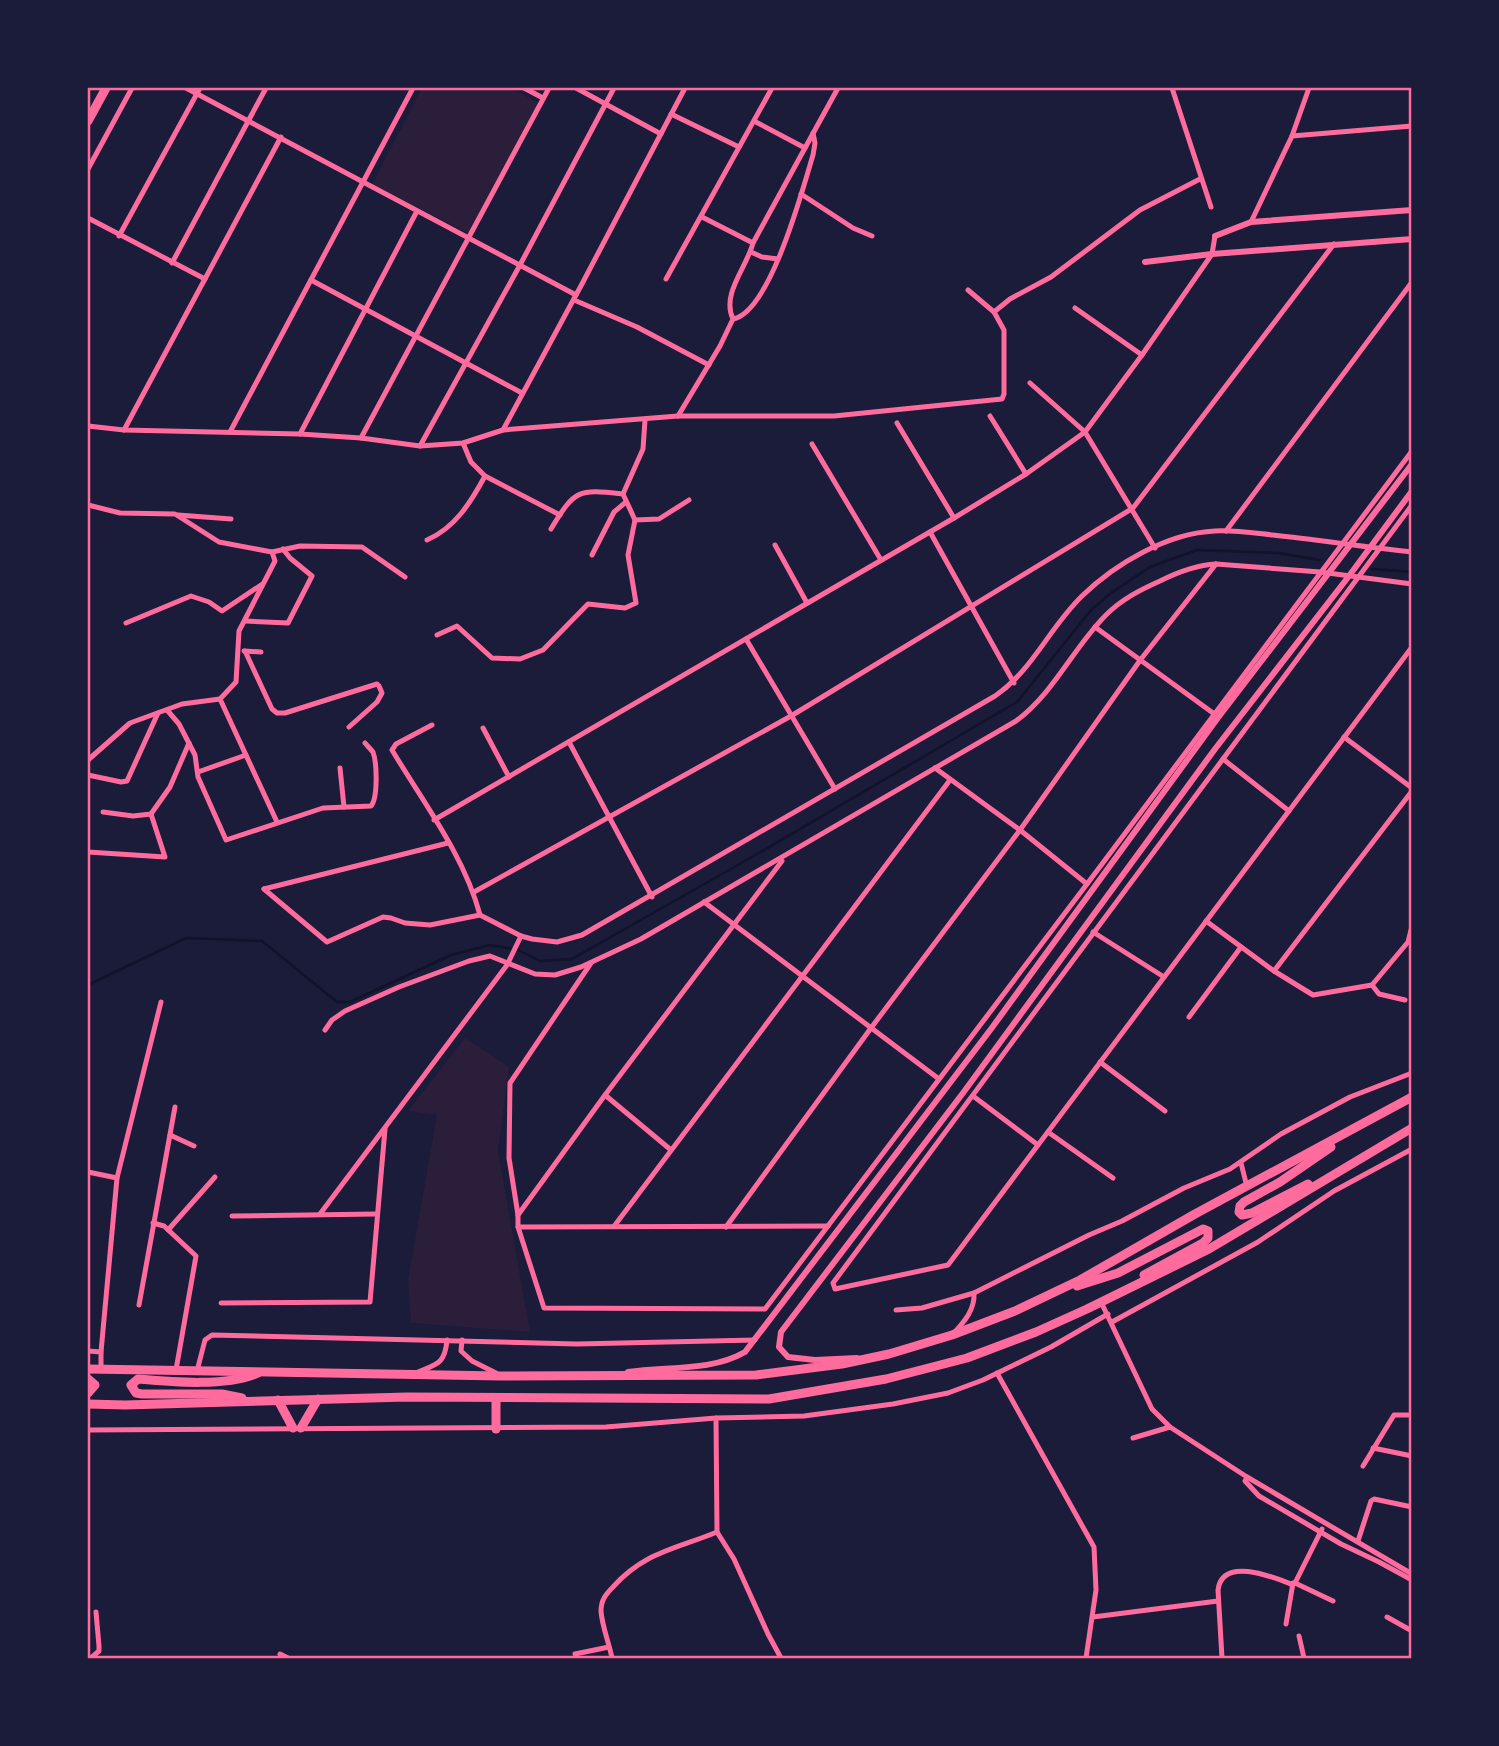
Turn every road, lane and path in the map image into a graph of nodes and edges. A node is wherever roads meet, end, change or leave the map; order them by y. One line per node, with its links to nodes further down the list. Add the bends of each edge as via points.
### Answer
1 (106, 88): 20 (highway)
2 (132, 88): 29 (street)
3 (186, 88): 15 (street)
4 (266, 88): 19 (street)
5 (413, 88): 31 (street)
6 (524, 88): 16 (street)
7 (549, 88): 16 (street)
8 (576, 88): 17 (street)
9 (614, 88): 17 (street)
10 (685, 88): 18 (street)
11 (772, 88): 21 (street)
12 (838, 88): 23 (street)
13 (1172, 88): 30 (street)
14 (1309, 88): 25 (street)
15 (198, 90): 19 (street); 39 (street)
16 (543, 98): 42 (street)
17 (605, 103): 24 (street); 51 (street)
18 (671, 114): 24 (street); 27 (street)
19 (248, 120): 26 (street); 49 (street)
20 (88, 121)
21 (754, 121): 27 (street); 28 (street)
22 (1412, 126): 25 (street)
23 (813, 133): 28 (street); 32 (street, via 813,155)
24 (661, 134): 57 (street)
25 (1292, 136): 38 (street)
26 (281, 137): 31 (street); 52 (street)
27 (739, 147): 36 (street)
28 (805, 148): 44 (street)
29 (88, 169)
30 (1200, 179): 33 (street); 60 (street, via 1140,210 1051,277)
31 (363, 181): 35 (street); 54 (street)
32 (801, 194): 40 (street); 48 (street)
33 (1210, 207)
34 (1412, 210): 38 (street)
35 (417, 211): 42 (street); 59 (street)
36 (702, 217): 44 (street); 53 (street)
37 (88, 218): 39 (street)
38 (1251, 222): 41 (street)
39 (119, 236): 49 (street)
40 (872, 236)
41 (1215, 236): 47 (street)
42 (469, 238): 51 (street); 62 (street)
43 (1412, 239): 45 (street)
44 (753, 243): 46 (street)
45 (1334, 244): 47 (street); 92 (street)
46 (751, 252): 48 (street); 61 (street, via 732,293)
47 (1212, 254): 50 (street); 63 (street)
48 (778, 259): 61 (street, via 751,308)
49 (172, 262): 52 (street)
50 (1145, 262)
51 (520, 265): 57 (street); 64 (street)
52 (205, 279): 73 (street)
53 (666, 279)
54 (311, 280): 59 (street); 75 (street)
55 (1412, 282): 99 (street)
56 (968, 290): 60 (street)
57 (575, 298): 65 (street); 67 (street)
58 (1075, 308): 63 (street)
59 (366, 309): 62 (street); 77 (street)
60 (994, 312): 68 (street, via 1006,334 1002,399 834,416)
61 (733, 319): 65 (street)
62 (416, 336): 64 (street); 78 (street)
63 (1142, 355): 76 (street)
64 (465, 363): 67 (street); 81 (street)
65 (709, 365): 68 (street)
66 (1030, 383): 76 (street)
67 (522, 393): 74 (street)
68 (678, 416): 70 (street)
69 (990, 416): 84 (street)
70 (645, 420): 74 (street); 87 (street, via 643,449)
71 (897, 423): 95 (street)
72 (88, 426): 73 (street)
73 (124, 430): 75 (street)
74 (503, 430): 79 (street)
75 (230, 432): 77 (street)
76 (1085, 432): 84 (street); 92 (street)
77 (300, 434): 78 (street)
78 (360, 439): 81 (street)
79 (463, 443): 81 (street); 85 (street)
80 (812, 444): 112 (street)
81 (420, 446)
82 (1412, 451): 102 (street)
83 (1412, 464): 104 (street)
84 (1026, 474): 95 (street)
85 (485, 476): 94 (street); 101 (street, via 452,525)
86 (1412, 491): 106 (street)
87 (623, 494): 89 (street); 94 (street, via 583,491)
88 (689, 500): 97 (street, via 659,519)
89 (626, 502): 97 (street); 111 (street, via 614,512)
90 (88, 505): 93 (street, via 120,513)
91 (1412, 505): 107 (street)
92 (1133, 508): 105 (street); 122 (street)
93 (174, 514): 96 (street); 109 (street, via 219,542)
94 (560, 515): 98 (street)
95 (954, 518): 100 (street)
96 (231, 519)
97 (635, 520): 126 (street, via 628,555 636,603 625,608 588,604 543,650 520,659 492,658 457,626)
98 (551, 529)
99 (1226, 531): 102 (street); 105 (street, via 1187,536)
100 (930, 532): 112 (street); 122 (street)
101 (427, 540)
102 (1340, 544): 104 (street); 114 (street)
103 (775, 545): 121 (street)
104 (1350, 545): 106 (street); 115 (street)
105 (1155, 548): 132 (street, via 1116,569 1082,596)
106 (1370, 548): 107 (street); 116 (street)
107 (1379, 549): 110 (street); 118 (street)
108 (283, 550): 109 (street); 117 (street, via 362,547); 123 (street, via 312,576 288,623)
109 (272, 552): 119 (street, via 275,561)
110 (1412, 552)
111 (593, 555)
112 (881, 560): 121 (street)
113 (1216, 564): 114 (street); 125 (street, via 1188,569 1138,591); 131 (street)
114 (1320, 572): 115 (street); 136 (street)
115 (1329, 574): 116 (street); 157 (street)
116 (1349, 576): 118 (street); 158 (street)
117 (405, 577)
118 (1357, 577): 120 (street); 147 (street)
119 (263, 584): 123 (street); 124 (street, via 222,611 191,596)
120 (1412, 584)
121 (807, 603): 127 (street)
122 (971, 607): 132 (street); 137 (street)
123 (245, 621): 129 (street, via 239,631)
124 (126, 623)
125 (1096, 627): 131 (street); 149 (street, via 1027,713)
126 (437, 635)
127 (746, 639): 137 (street); 142 (street)
128 (1412, 647): 141 (street)
129 (241, 651): 130 (street); 133 (street, via 236,682); 139 (street, via 277,713 379,685 382,693 377,702)
130 (261, 652)
131 (1142, 659): 136 (street); 167 (street)
132 (1014, 683): 154 (street)
133 (220, 699): 134 (street); 145 (street)
134 (167, 710): 135 (street); 144 (street)
135 (158, 713): 146 (street, via 130,723); 151 (street, via 127,781)
136 (1213, 713): 156 (street)
137 (791, 716): 154 (street); 164 (street)
138 (432, 725): 165 (street, via 392,750)
139 (349, 727)
140 (482, 728): 152 (street)
141 (1344, 737): 155 (street); 161 (street)
142 (569, 742): 152 (street); 164 (street)
143 (365, 743): 159 (street, via 373,751 375,800 371,806)
144 (189, 744): 150 (street); 163 (street, via 170,787)
145 (246, 755): 150 (street); 166 (street)
146 (88, 760)
147 (1223, 760): 160 (street); 161 (street)
148 (340, 768): 159 (street)
149 (935, 768): 153 (street); 170 (street)
150 (198, 772): 166 (street, via 226,840)
151 (88, 775)
152 (509, 777): 165 (street)
153 (950, 780): 167 (street); 185 (street)
154 (835, 789): 173 (street)
155 (1412, 789): 184 (street)
156 (1156, 791): 157 (street); 171 (street)
157 (1163, 795): 192 (street)
158 (1175, 804): 160 (street); 194 (street)
159 (344, 807): 166 (street, via 323,808)
160 (1184, 811): 179 (street)
161 (1289, 811): 176 (street)
162 (103, 812): 163 (street)
163 (151, 814): 169 (street, via 165,857)
164 (610, 818): 172 (street); 173 (street)
165 (434, 820): 168 (street)
166 (278, 822)
167 (1020, 830): 171 (street); 191 (street)
168 (448, 843): 172 (street); 175 (street, via 264,889 327,942 383,917 430,925)
169 (88, 852)
170 (785, 858): 174 (street); 177 (street)
171 (1087, 884): 197 (street)
172 (474, 892): 175 (street)
173 (652, 897): 180 (street, via 568,940)
174 (704, 902): 177 (street); 182 (street)
175 (480, 915): 180 (street)
176 (1206, 921): 181 (street); 186 (street)
177 (733, 925): 185 (street); 198 (street)
178 (1412, 926): 187 (street, via 1408,942)
179 (1093, 932): 186 (street); 199 (street)
180 (519, 939): 183 (street)
181 (1241, 947): 184 (street); 190 (street)
182 (591, 962): 183 (street, via 545,975); 225 (street, via 510,1083 509,1158)
183 (507, 965): 193 (street, via 489,956 469,961 345,1011); 206 (street)
184 (1274, 971): 187 (street, via 1313,995)
185 (802, 976): 191 (street); 215 (street)
186 (1164, 977): 195 (street)
187 (1372, 985): 188 (street, via 1379,994)
188 (1405, 1000)
189 (161, 1002): 220 (street)
190 (1189, 1017)
191 (871, 1028): 197 (street); 231 (street)
192 (991, 1028): 194 (street); 207 (street)
193 (325, 1030)
194 (1004, 1038): 210 (street)
195 (1100, 1062): 202 (street); 208 (street)
196 (1412, 1073): 216 (street, via 1350,1097 1281,1134)
197 (939, 1079): 204 (street)
198 (605, 1095): 215 (street); 225 (street)
199 (973, 1096): 211 (street); 213 (street)
200 (1412, 1097): 203 (highway)
201 (175, 1107): 209 (street)
202 (1165, 1111)
203 (1373, 1118): 217 (highway, via 1244,1202 1239,1212 1252,1213); 222 (highway)
204 (904, 1126): 207 (street); 229 (street)
205 (1412, 1128): 217 (highway)
206 (385, 1129): 223 (street); 224 (street)
207 (912, 1132): 233 (street)
208 (1048, 1132): 211 (street); 221 (street)
209 (170, 1135): 212 (street); 227 (street)
210 (926, 1141): 213 (street); 234 (street)
211 (1038, 1145): 213 (street, via 948,1265 835,1289 832,1283)
212 (194, 1146)
213 (935, 1147)
214 (1412, 1149): 242 (street, via 1334,1191 1258,1242)
215 (671, 1150): 228 (street)
216 (1241, 1163): 222 (street); 236 (street)
217 (1341, 1169): 237 (highway, via 1209,1249)
218 (88, 1172): 220 (street)
219 (215, 1177): 232 (street)
220 (117, 1178): 248 (street)
221 (1113, 1178)
222 (1247, 1187): 235 (highway)
223 (320, 1214): 224 (street); 226 (street)
224 (376, 1214): 238 (street, via 370,1302)
225 (518, 1215): 230 (street)
226 (232, 1216)
227 (153, 1223): 232 (street); 239 (street)
228 (615, 1225): 230 (street); 231 (street)
229 (828, 1226): 230 (street, via 765,1309 544,1308); 231 (street)
230 (518, 1227)
231 (726, 1227)
232 (168, 1230): 252 (street, via 197,1260)
233 (802, 1277): 234 (street); 246 (street)
234 (819, 1279): 249 (street, via 781,1332 782,1353 815,1360)
235 (1061, 1289): 237 (highway, via 1105,1279 1205,1228 1208,1231 1209,1238 1202,1243); 243 (highway)
236 (974, 1293): 240 (street, via 922,1308); 243 (street, via 974,1304)
237 (1102, 1301): 241 (street); 261 (highway, via 967,1358 843,1388 769,1399)
238 (221, 1303)
239 (139, 1305)
240 (895, 1310)
241 (1108, 1314): 242 (street); 255 (street)
242 (1112, 1322): 268 (street, via 1152,1409)
243 (952, 1335): 249 (highway)
244 (447, 1340): 245 (street); 253 (street, via 212,1335 205,1340); 256 (street, via 446,1355 440,1362)
245 (462, 1340): 246 (street, via 577,1344); 258 (street, via 461,1351 472,1362)
246 (755, 1340): 257 (street, via 729,1362)
247 (88, 1351): 248 (street)
248 (101, 1352): 251 (street)
249 (889, 1354): 257 (highway, via 756,1375)
250 (88, 1369): 251 (highway)
251 (101, 1369): 252 (highway)
252 (176, 1370): 253 (highway)
253 (197, 1371): 254 (highway)
254 (261, 1372): 256 (highway); 263 (highway, via 245,1379 138,1379 131,1385 136,1393 222,1394)
255 (997, 1373): 267 (street, via 948,1393 893,1404 804,1416); 288 (street, via 1090,1538 1096,1568)
256 (412, 1374): 258 (highway)
257 (609, 1375): 258 (highway)
258 (501, 1376)
259 (88, 1379): 260 (highway, via 95,1385)
260 (88, 1393)
261 (496, 1398): 262 (highway); 270 (highway)
262 (318, 1399): 264 (highway); 269 (highway)
263 (247, 1400): 264 (highway); 265 (highway)
264 (278, 1400): 269 (highway)
265 (88, 1404)
266 (1412, 1415): 273 (street, via 1394,1415)
267 (716, 1418): 270 (street); 279 (street)
268 (1170, 1427): 272 (street); 276 (street)
269 (297, 1428): 270 (street); 271 (street)
270 (496, 1429)
271 (88, 1430)
272 (1133, 1438)
273 (1373, 1448): 274 (street); 275 (street)
274 (1412, 1456)
275 (1363, 1466)
276 (1247, 1477): 278 (street); 280 (street, via 1248,1486 1259,1496)
277 (1412, 1507): 281 (street, via 1374,1499)
278 (1325, 1523): 280 (street); 281 (street)
279 (717, 1532): 293 (street, via 653,1555 616,1583 601,1611); 299 (street)
280 (1320, 1532): 283 (street); 284 (street)
281 (1358, 1541): 282 (street)
282 (1412, 1574)
283 (1412, 1580)
284 (1294, 1583): 285 (street, via 1262,1572 1240,1572 1222,1580); 286 (street); 290 (street)
285 (1218, 1601): 288 (street); 301 (street)
286 (1333, 1601)
287 (96, 1612): 296 (street, via 99,1651)
288 (1093, 1617): 300 (street)
289 (1387, 1617): 291 (street)
290 (1286, 1623)
291 (1412, 1631)
292 (1299, 1636): 302 (street)
293 (609, 1647): 295 (street); 298 (street)
294 (280, 1654): 297 (street)
295 (575, 1654)
296 (91, 1658)
297 (288, 1658)
298 (612, 1658)
299 (781, 1658)
300 (1086, 1658)
301 (1223, 1658)
302 (1304, 1658)

